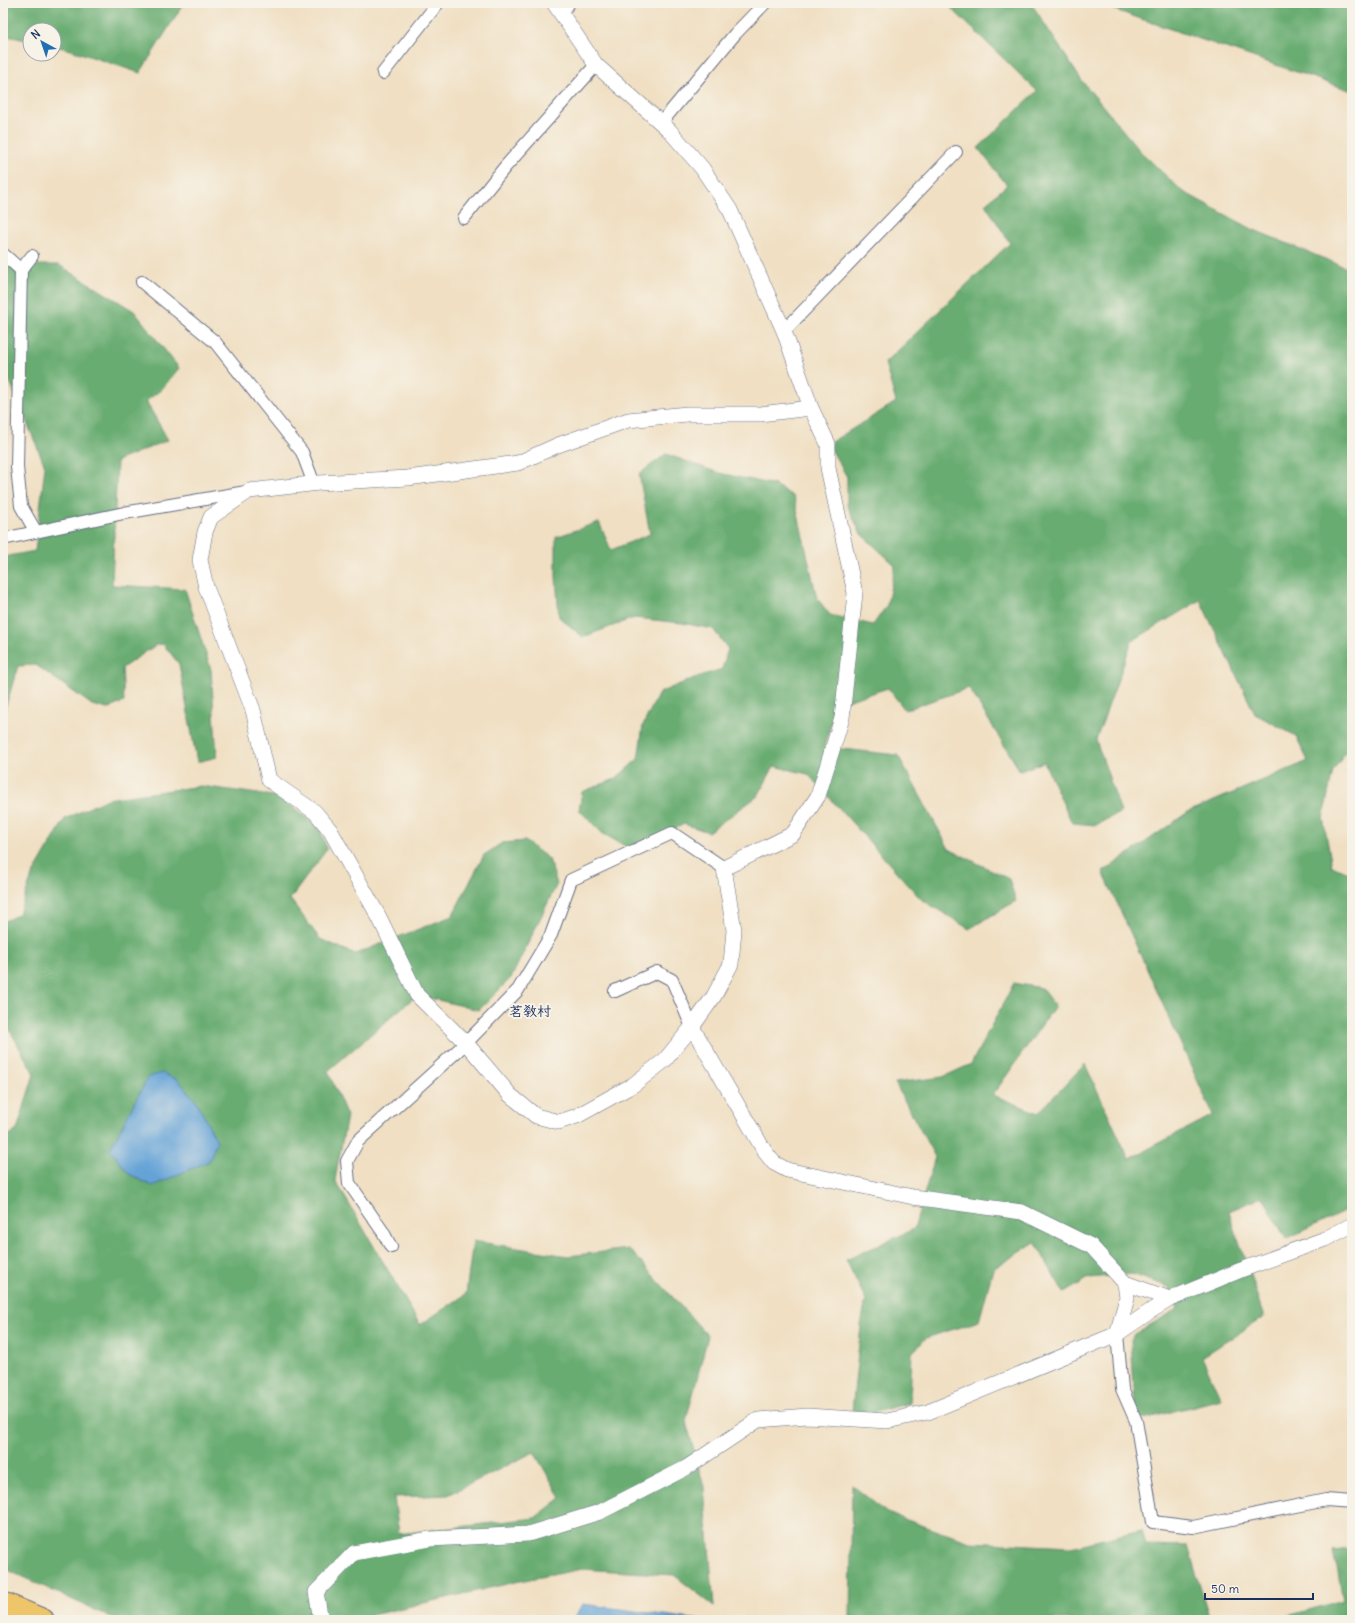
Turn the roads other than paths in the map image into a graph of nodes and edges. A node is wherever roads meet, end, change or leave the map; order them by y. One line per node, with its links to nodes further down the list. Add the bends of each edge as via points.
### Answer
1 (438, 3): 5 (street)
2 (765, 3): 6 (street, via 735,34)
3 (562, 6): 4 (street)
4 (596, 65): 6 (street); 8 (street, via 505,167)
5 (383, 73)
6 (662, 123): 13 (street, via 702,168 730,210)
7 (956, 152): 13 (street)
8 (464, 218)
9 (3, 254): 11 (street)
10 (32, 256): 11 (street)
11 (21, 270): 17 (street, via 17,467 21,506)
12 (142, 282): 15 (street, via 215,342 302,452)
13 (784, 331): 14 (street)
14 (811, 408): 15 (street, via 760,414 687,414 628,420 558,445 518,463 408,478); 19 (street, via 828,444 828,468 855,593 842,718 818,796 793,834)
15 (314, 484): 16 (street)
16 (250, 491): 17 (street, via 124,513); 22 (street, via 211,517 205,532 200,560 206,587 253,710 269,780 315,812 330,830 379,917 417,995)
17 (36, 532): 18 (street)
18 (3, 539)
19 (724, 868): 21 (street, via 734,930 731,964 714,996); 22 (street, via 672,833 571,880 551,935 518,990)
20 (615, 991): 21 (street, via 658,972 672,980)
21 (692, 1027): 22 (street, via 665,1060 633,1085 577,1116 559,1122 536,1116 510,1095); 25 (street, via 765,1152 774,1163 787,1170 913,1197 1022,1212 1091,1246)
22 (466, 1043): 24 (street, via 358,1141 347,1161 349,1183)
23 (1352, 1225): 26 (street, via 1325,1239)
24 (391, 1247)
25 (1125, 1283): 26 (street); 27 (street, via 1127,1298)
26 (1170, 1299): 27 (street)
27 (1117, 1334): 28 (street, via 1122,1389 1136,1421 1153,1522 1193,1527 1326,1500); 31 (street, via 928,1412 887,1421 807,1416 758,1420 686,1468 600,1512 528,1534 430,1539 354,1553 316,1592)
28 (1352, 1502)
29 (3, 1603): 30 (highway)
30 (43, 1620)
31 (320, 1620)

